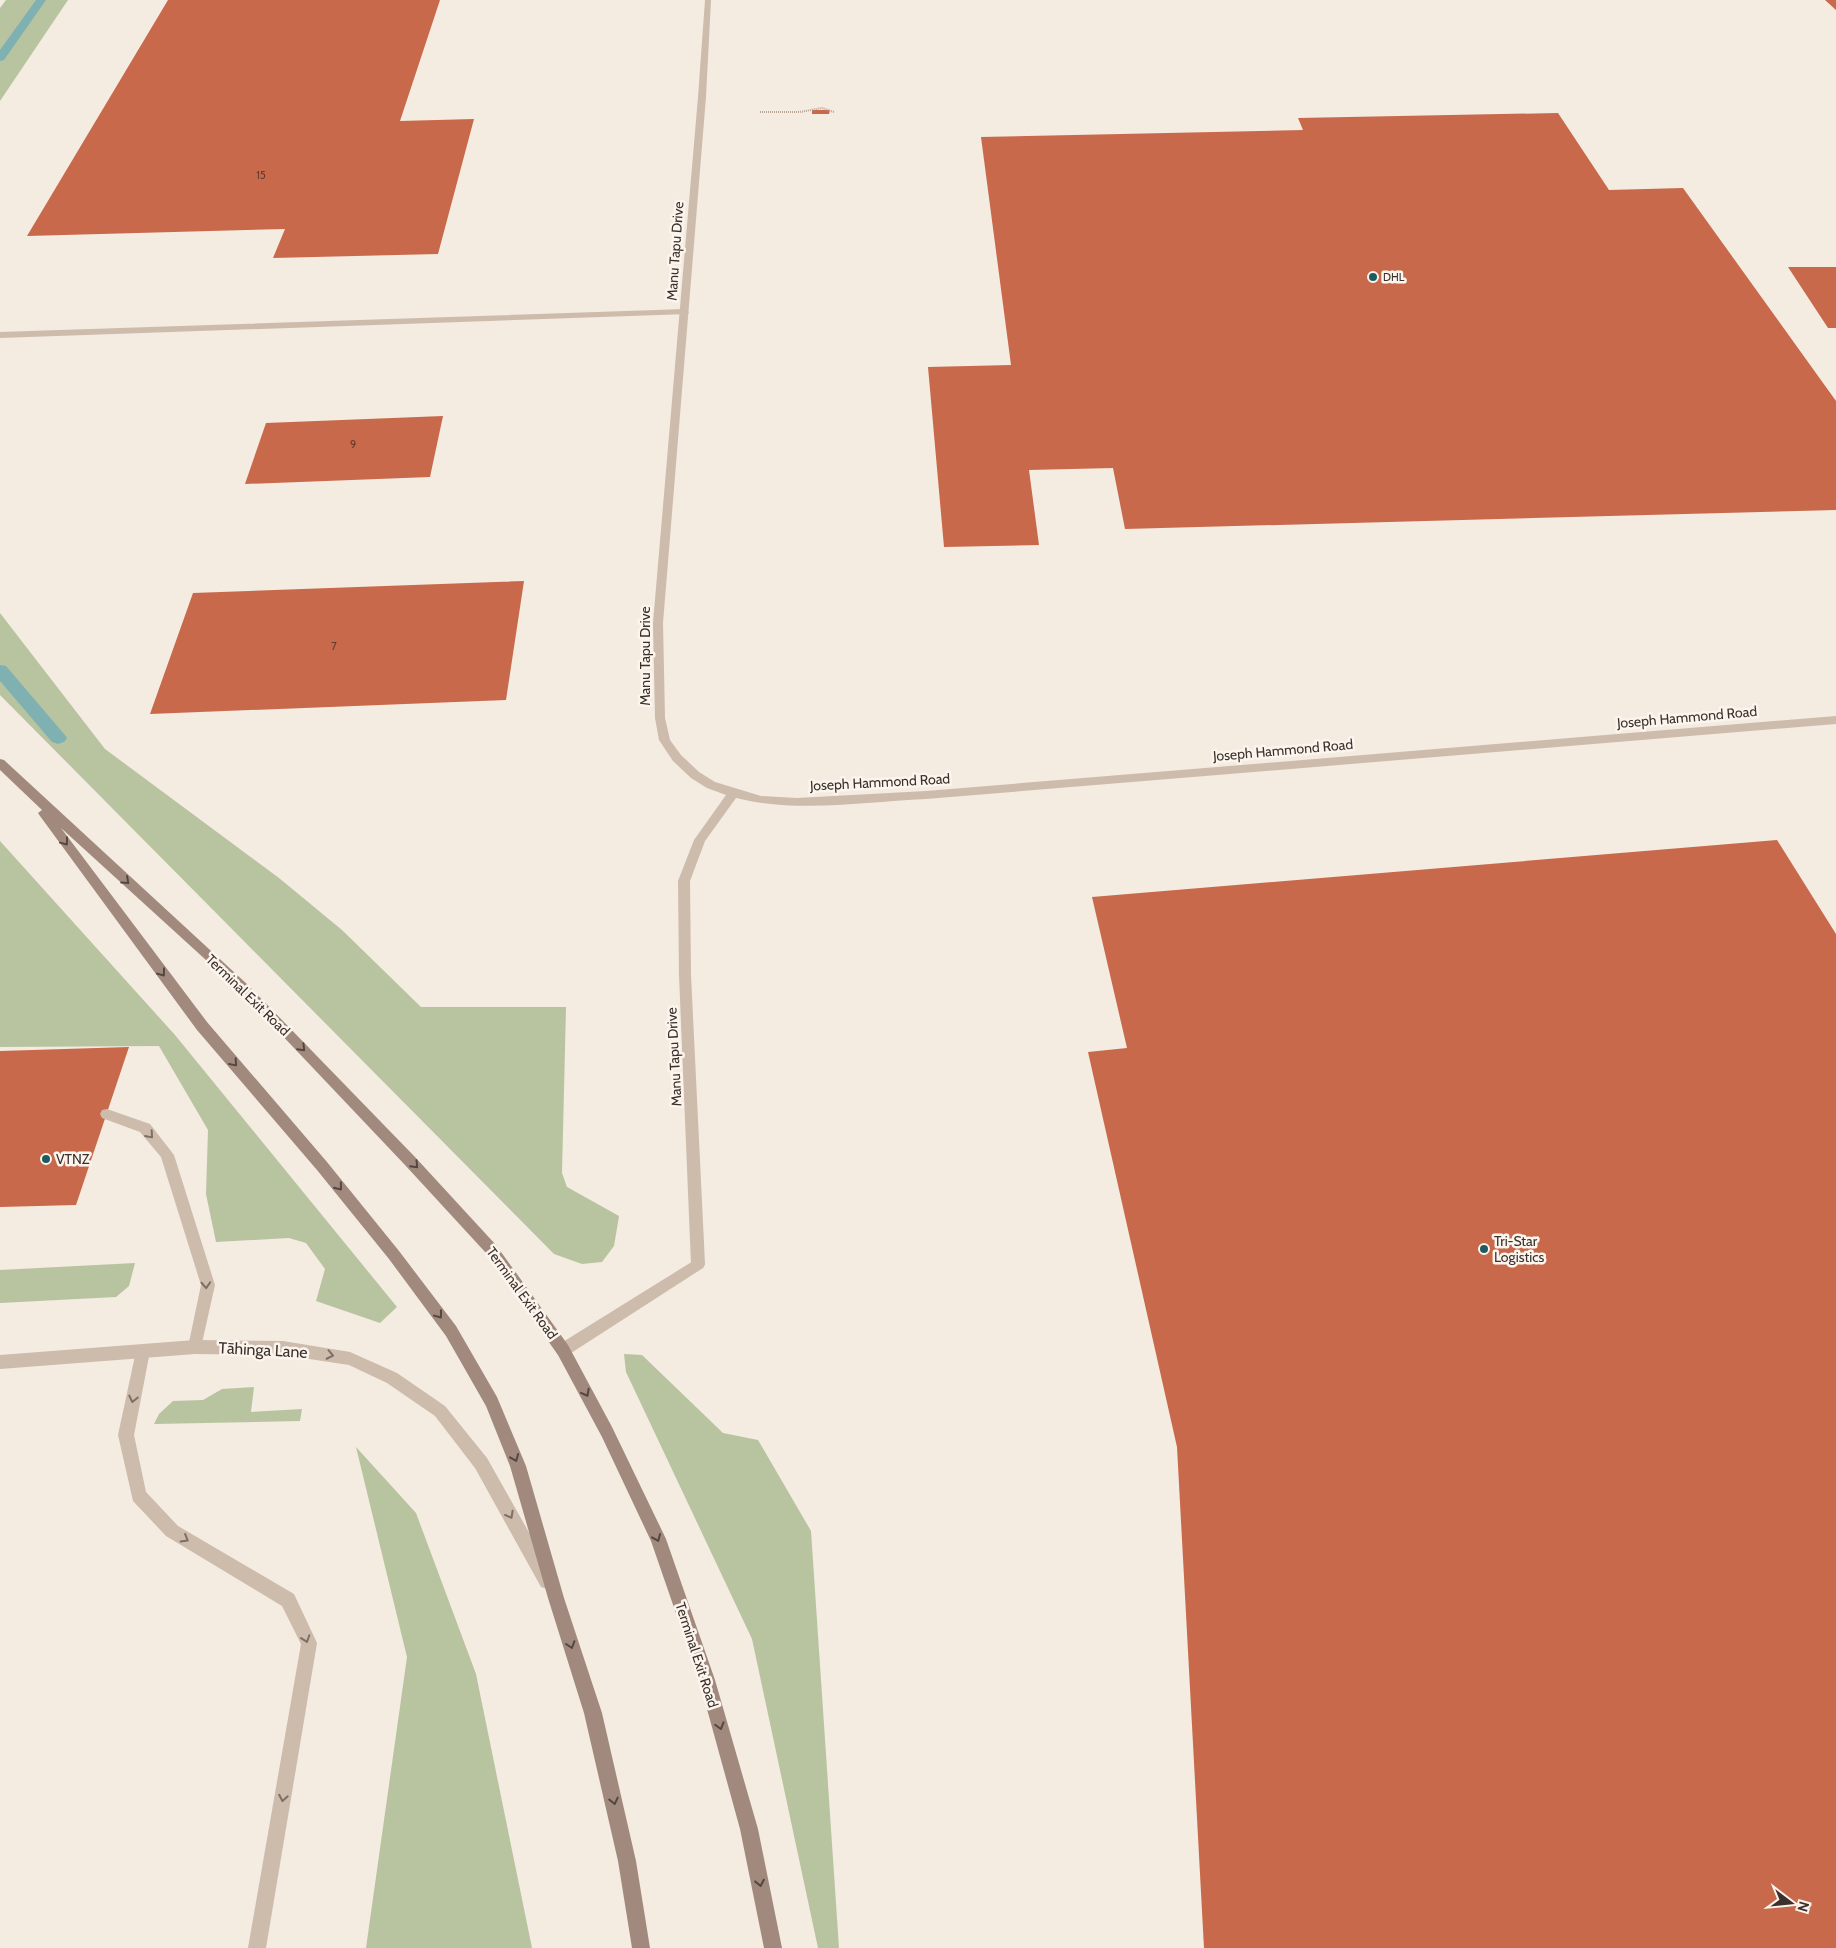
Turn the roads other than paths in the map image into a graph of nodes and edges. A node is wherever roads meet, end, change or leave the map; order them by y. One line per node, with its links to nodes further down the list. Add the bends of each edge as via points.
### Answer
1 (708, 0): 2 (street, Manu Tapu Drive)
2 (685, 312): 3 (street); 7 (street, Manu Tapu Drive, via 658,623 660,718 665,740 677,758 695,775)
3 (0, 335)
4 (1836, 720): 7 (street, Joseph Hammond Road, via 926,795 797,802 761,800)
5 (0, 763): 6 (street, Terminal Exit Road)
6 (26, 789): 10 (street, Terminal Exit Road, one-way to 10, via 244,988 410,1160 491,1249); 13 (street, Terminal Exit Road, one-way to 13, via 202,1026 322,1166 451,1331 492,1402 518,1466)
7 (733, 793): 10 (street, Manu Tapu Drive, via 700,840 684,881 698,1264)
8 (107, 1114): 9 (street, one-way to 9, via 145,1128 168,1155 208,1285)
9 (195, 1347): 11 (street, Tāhinga Lane); 13 (street, Tāhinga Lane, one-way to 13, via 283,1348 350,1360 392,1378 440,1411 481,1463)
10 (562, 1350): 16 (street, Terminal Exit Road, one-way to 16, via 607,1432 658,1539 708,1680 749,1829)
11 (143, 1351): 12 (street, Tāhinga Lane); 14 (street, one-way to 14, via 126,1435 139,1496 172,1531 288,1600 309,1643)
12 (0, 1362)
13 (556, 1598): 15 (street, Terminal Exit Road, one-way to 15, via 594,1713 627,1861)
14 (257, 1948)
15 (642, 1948)
16 (773, 1948)

